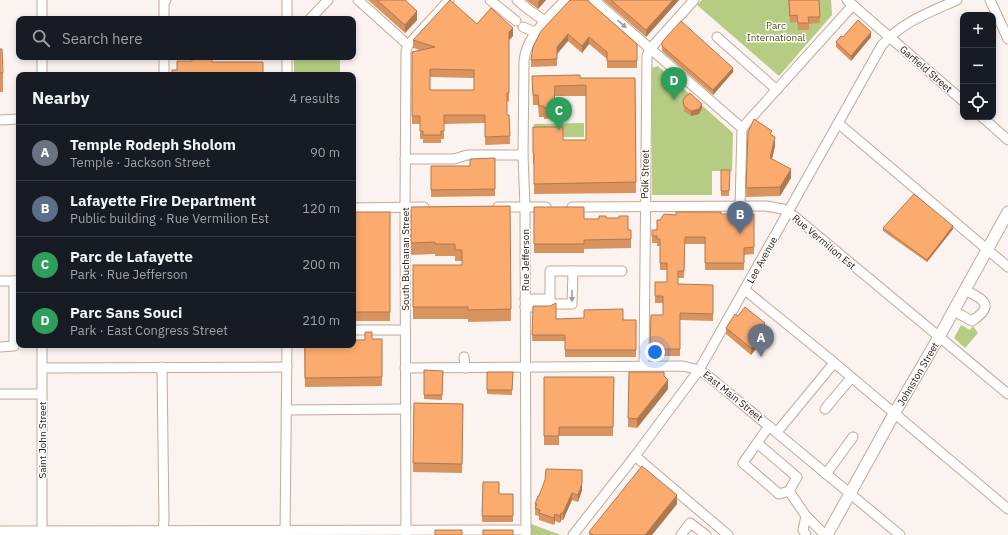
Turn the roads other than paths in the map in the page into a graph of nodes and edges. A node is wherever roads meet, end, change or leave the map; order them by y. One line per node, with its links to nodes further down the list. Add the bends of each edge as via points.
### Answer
1 (42, 0): 15 (street)
2 (165, 0): 16 (street)
3 (287, 0): 17 (street)
4 (328, 0): 18 (street)
5 (358, 0): 24 (street)
6 (449, 0): 24 (street)
7 (490, 0): 20 (street, via 520,24)
8 (517, 0): 19 (street)
9 (565, 0): 19 (street, Rue Jefferson)
10 (594, 0): 25 (street, one-way to 25)
11 (694, 0): 25 (street)
12 (957, 0): 21 (street, Lee Avenue, via 911,21)
13 (990, 0): 23 (street)
14 (850, 2): 21 (street, Garfield Street); 32 (street)
15 (42, 16)
16 (164, 16)
17 (287, 16)
18 (313, 16)
19 (546, 22): 20 (street, Rue Jefferson)
20 (537, 33): 40 (street, Rue Jefferson, via 530,40 525,54)
21 (889, 36): 33 (street, Garfield Street); 37 (street, Lee Avenue)
22 (717, 38): 32 (street)
23 (1008, 39)
24 (408, 45): 41 (street, South Buchanan Street)
25 (650, 49): 38 (street); 46 (street, Polk Street, via 646,64)
26 (42, 60): 29 (street)
27 (164, 60): 30 (street)
28 (287, 60): 31 (street)
29 (42, 72)
30 (164, 72)
31 (288, 72)
32 (777, 90): 38 (street)
33 (960, 98)
34 (0, 120): 35 (street)
35 (16, 120)
36 (985, 120): 39 (street)
37 (838, 123): 49 (street, Lee Avenue); 51 (street)
38 (742, 128): 47 (street)
39 (1008, 140)
40 (523, 155): 41 (street); 45 (street, Rue Jefferson)
41 (405, 159): 42 (street, South Buchanan Street)
42 (405, 207): 43 (street); 48 (street); 63 (street, South Buchanan Street)
43 (435, 207)
44 (487, 207): 45 (street, Rue Vermilion Est)
45 (525, 207): 46 (street, Rue Vermilion Est); 60 (street, Rue Jefferson)
46 (645, 207): 47 (street, Rue Vermilion Est); 70 (street, Polk Street)
47 (740, 207): 49 (street, Rue Vermilion Est, via 775,207)
48 (356, 208)
49 (789, 212): 57 (street, Lee Avenue); 64 (street, Rue Vermilion Est)
50 (1008, 212): 51 (main road, Johnston Street)
51 (986, 250): 52 (street); 58 (main road, Johnston Street)
52 (1008, 267)
53 (573, 271): 54 (street); 59 (street, via 550,271); 59 (street, one-way to 59, via 572,304)
54 (622, 271)
55 (0, 281): 56 (street)
56 (16, 281): 65 (street, via 14,346)
57 (745, 290): 69 (street); 77 (street, Lee Avenue)
58 (965, 290): 61 (main road, Johnston Street); 61 (street, via 983,300 983,312 972,321)
59 (550, 302): 60 (street)
60 (525, 303): 73 (street, Rue Jefferson)
61 (954, 311): 64 (main road, Johnston Street)
62 (356, 330): 63 (street)
63 (405, 330): 75 (street, South Buchanan Street)
64 (939, 337): 81 (street, Rue Vermilion Est); 85 (main road, Johnston Street)
65 (0, 347)
66 (42, 348): 74 (street, Saint John Street)
67 (287, 348): 72 (street)
68 (464, 357): 76 (street)
69 (834, 362): 78 (street); 87 (street)
70 (644, 366): 73 (street, East Main Street); 77 (street, East Main Street, via 683,366)
71 (162, 367): 72 (street); 74 (street); 101 (street)
72 (287, 367): 84 (street)
73 (525, 367): 76 (street, East Main Street); 99 (street, Rue Jefferson)
74 (42, 368): 80 (street, Saint John Street)
75 (405, 368): 76 (street, East Main Street); 82 (street, South Buchanan Street)
76 (465, 368)
77 (700, 370): 86 (street, East Main Street); 90 (street, Lee Avenue)
78 (851, 378): 83 (street); 85 (street)
79 (0, 394): 80 (street)
80 (42, 394): 100 (street, Saint John Street)
81 (1008, 394)
82 (406, 409): 84 (street); 98 (street, South Buchanan Street)
83 (824, 409)
84 (286, 410): 102 (street)
85 (894, 414): 93 (main road, Johnston Street); 94 (street)
86 (769, 426): 87 (street, East Main Street); 89 (street)
87 (777, 432): 91 (street, East Main Street)
88 (853, 437): 91 (street)
89 (757, 443): 92 (street, via 797,477); 92 (street, via 743,463 779,494)
90 (635, 456): 96 (street); 103 (street, Lee Avenue)
91 (826, 474): 93 (street, East Main Street)
92 (789, 491): 95 (street)
93 (850, 494): 109 (main road, Johnston Street); 110 (street, East Main Street)
94 (1008, 509)
95 (806, 516): 108 (street, via 803,530); 109 (street)
96 (718, 526): 106 (street); 107 (street)
97 (0, 531): 100 (street)
98 (406, 532): 99 (street); 102 (street)
99 (526, 532)
100 (42, 533): 101 (street)
101 (162, 533): 102 (street)
102 (285, 533)
103 (573, 535)
104 (681, 535): 105 (street, via 690,523)
105 (706, 535)
106 (711, 535)
107 (728, 535)
108 (806, 535)
109 (826, 535)
110 (900, 535)

